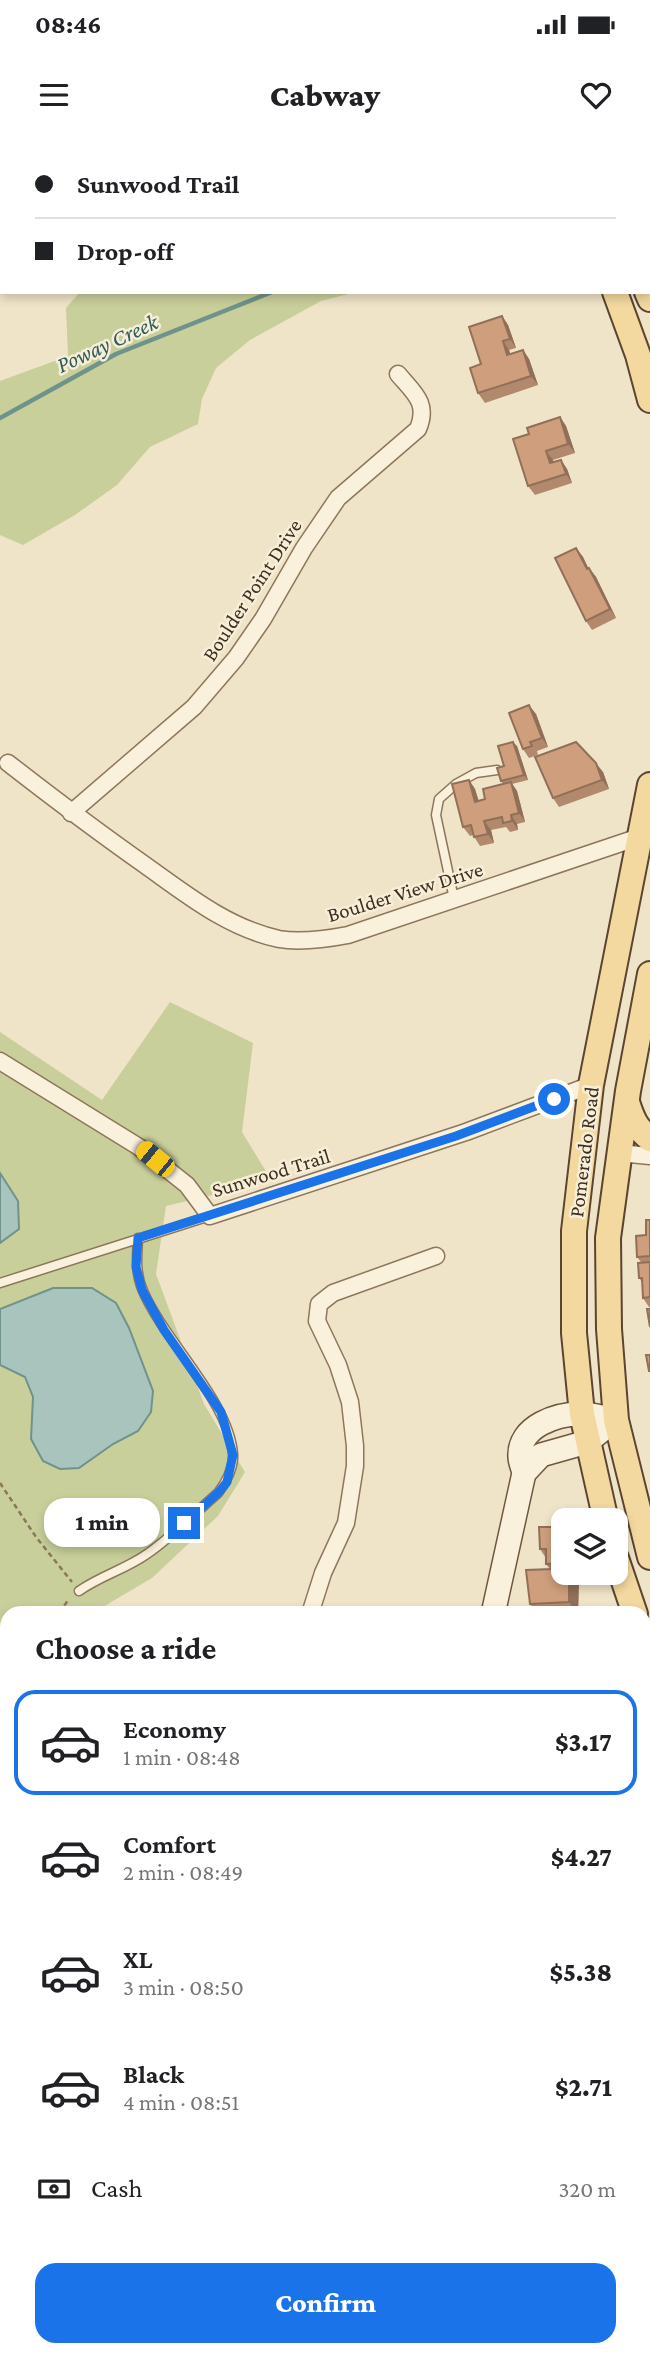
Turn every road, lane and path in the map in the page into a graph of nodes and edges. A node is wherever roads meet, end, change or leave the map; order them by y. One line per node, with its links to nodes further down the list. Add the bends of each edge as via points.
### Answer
1 (616, 294): 3 (main road)
2 (398, 374): 7 (street, Boulder Point Drive, via 421,404 424,414 418,429 338,498 263,619 194,707)
3 (650, 400)
4 (3, 760): 7 (street, Boulder View Drive)
5 (497, 769): 9 (lane, via 476,772 439,799 436,815)
6 (650, 785): 8 (main road, Pomerado Road)
7 (71, 813): 9 (street, Boulder View Drive, via 204,906 242,928 282,940 348,935)
8 (644, 835): 9 (street, Boulder View Drive); 12 (main road, Pomerado Road)
9 (454, 899)
10 (650, 974): 13 (main road, Pomerado Road)
11 (0, 1061): 17 (street, Sunwood Trail, via 139,1147 187,1185)
12 (591, 1085): 15 (main road, via 600,1106 598,1130); 17 (street, Sunwood Trail, via 466,1132); 21 (main road, Pomerado Road, via 574,1231 574,1333)
13 (626, 1100): 14 (main road, via 633,1121); 15 (main road, Pomerado Road)
14 (650, 1139)
15 (619, 1153): 16 (street); 22 (main road, Pomerado Road, via 608,1238)
16 (650, 1156)
17 (211, 1216): 18 (lane)
18 (138, 1238): 20 (lane); 29 (lane, via 136,1267 142,1290 221,1412 233,1455 227,1482 218,1493 149,1553)
19 (436, 1256): 31 (street, via 333,1293 319,1304 317,1321 350,1402 355,1466 346,1523)
20 (0, 1283)
21 (582, 1414): 22 (street); 23 (main road, Pomerado Road); 24 (street, via 561,1416 532,1429 522,1442)
22 (616, 1420): 23 (street); 27 (main road, Pomerado Road)
23 (587, 1441): 24 (street, via 541,1455); 26 (main road, Pomerado Road)
24 (524, 1473): 32 (street)
25 (0, 1483): 29 (path)
26 (603, 1508)
27 (650, 1558)
28 (625, 1585): 33 (main road)
29 (79, 1591): 30 (path)
30 (64, 1606)
31 (313, 1606)
32 (495, 1606)
33 (632, 1606)

